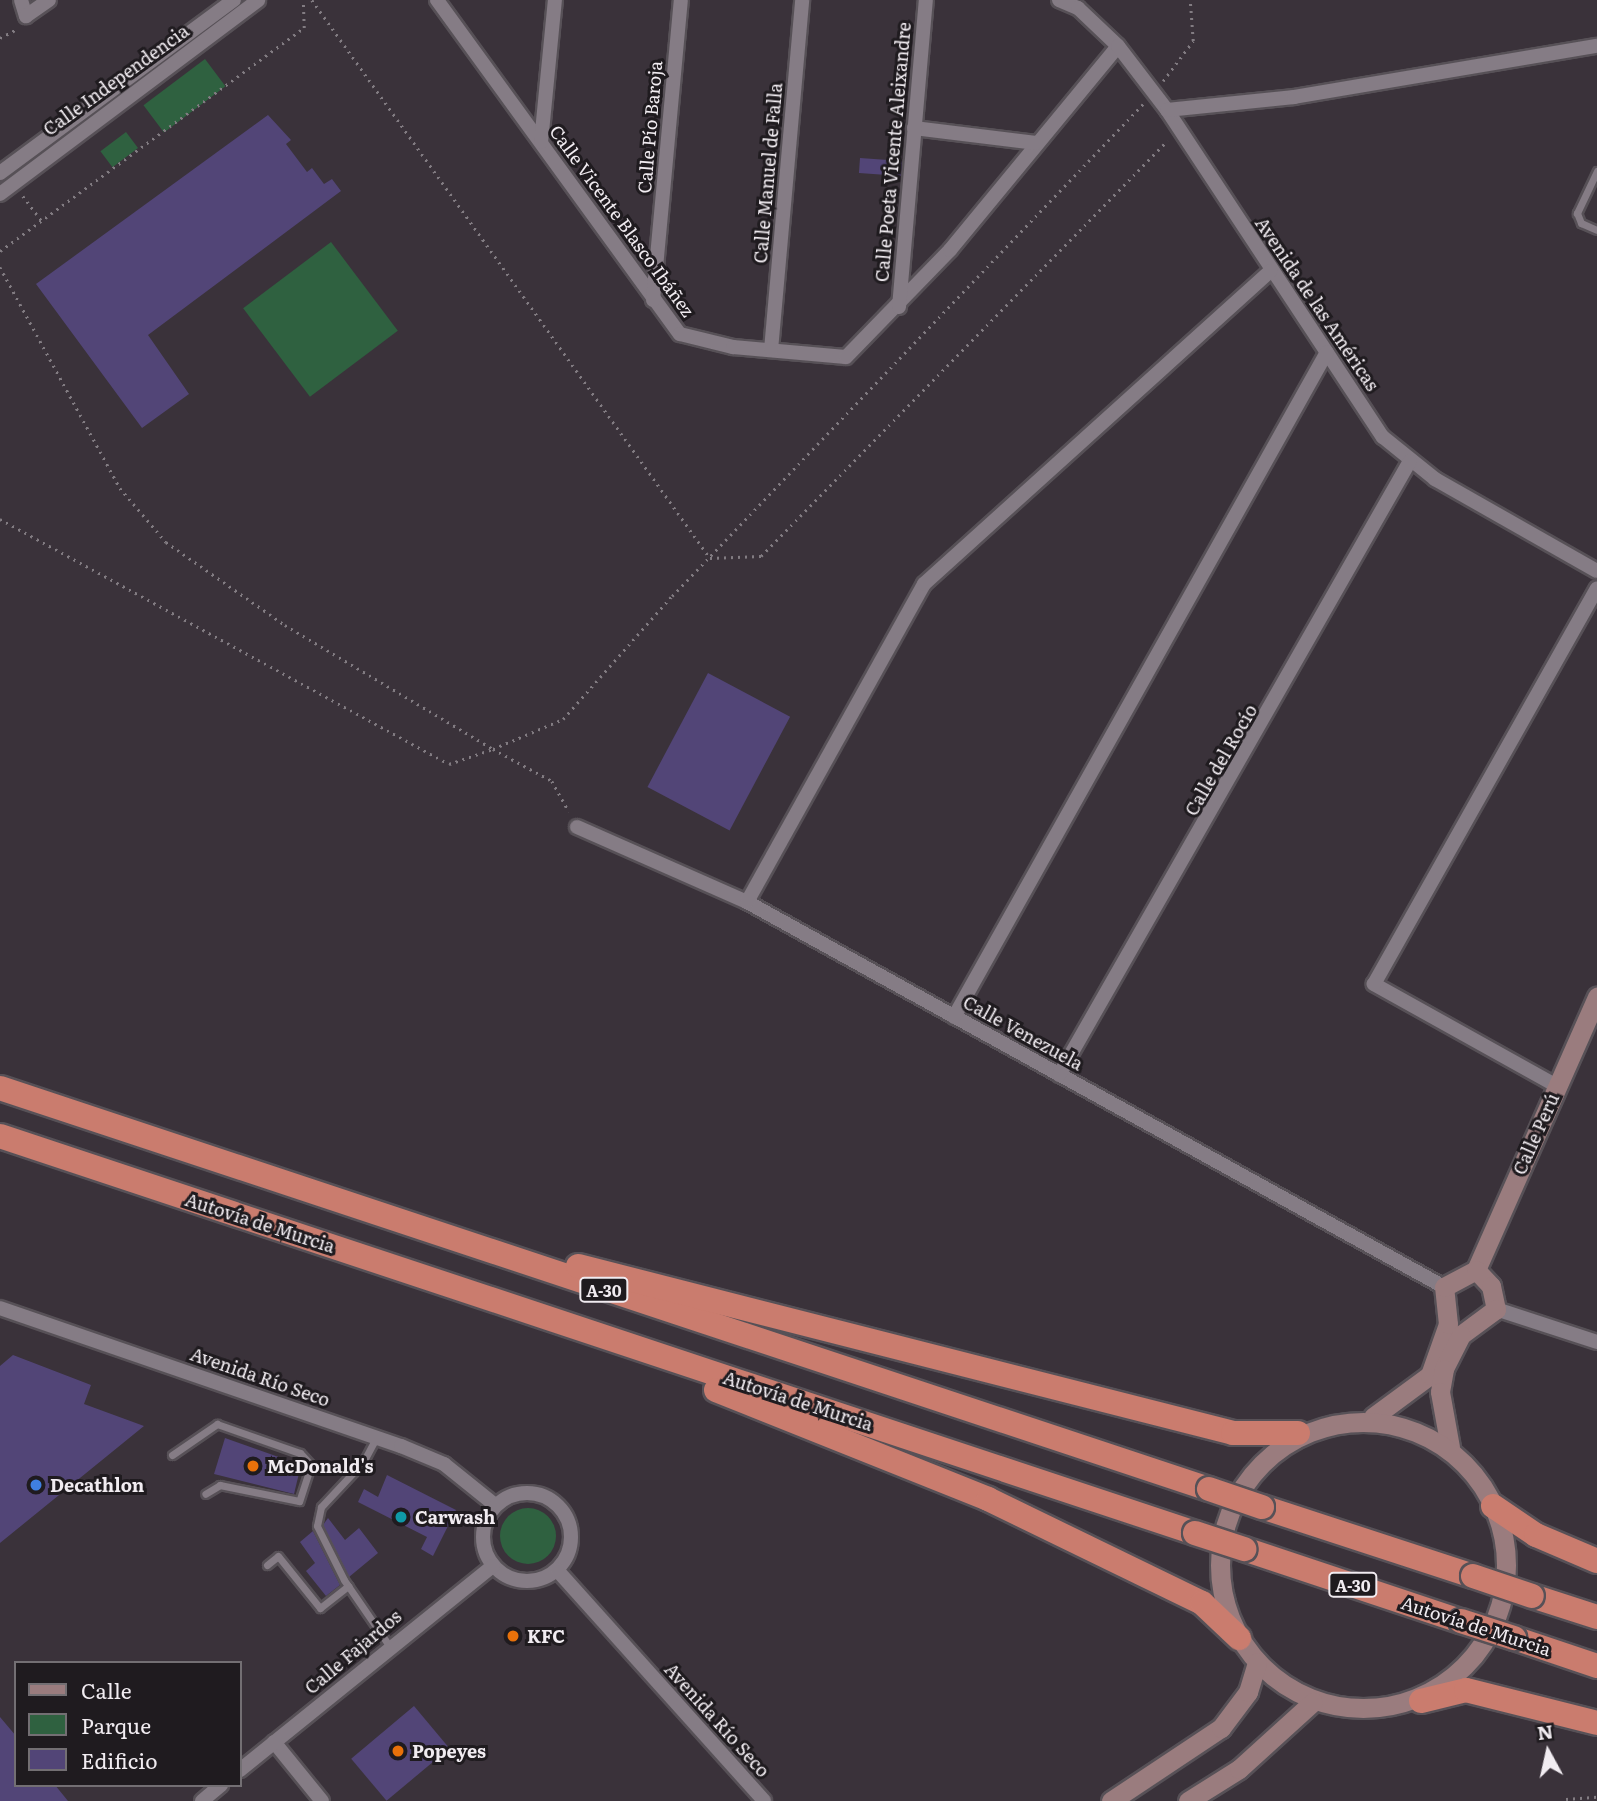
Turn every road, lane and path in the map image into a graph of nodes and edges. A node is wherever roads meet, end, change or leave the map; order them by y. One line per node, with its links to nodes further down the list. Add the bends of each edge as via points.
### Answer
1 (21, 0): 2 (street, via 26,16)
2 (49, 0)
3 (234, 0): 23 (street, Calle Independencia)
4 (258, 0): 24 (street, Calle Independencia)
5 (303, 0): 26 (path, via 304,28)
6 (312, 0): 35 (path)
7 (437, 0): 20 (street, Calle Vicente Blasco Ibáñez)
8 (555, 0): 20 (street)
9 (681, 0): 29 (street, Calle Pío Baroja)
10 (802, 0): 31 (street, Calle Manuel de Falla)
11 (926, 0): 18 (street, Calle Poeta Vicente Aleixandre)
12 (1059, 0): 14 (street, Avenida de las Américas, via 1078,8)
13 (1190, 0): 16 (path, via 1193,41)
14 (1118, 46): 16 (street, Avenida de las Américas); 21 (street, Calle Vicente Blasco Ibáñez)
15 (1597, 46): 17 (street, via 1294,97)
16 (1154, 93): 17 (street, Avenida de las Américas); 35 (path)
17 (1167, 110): 19 (street, Avenida de las Américas)
18 (914, 128): 21 (street); 30 (street, Calle Poeta Vicente Aleixandre)
19 (1179, 128): 28 (street, Avenida de las Américas); 35 (path, via 761,556)
20 (541, 142): 29 (street, Calle Vicente Blasco Ibáñez)
21 (1036, 143): 30 (street, Calle Vicente Blasco Ibáñez)
22 (1597, 171): 25 (lane, via 1577,213 1581,223)
23 (0, 173)
24 (0, 194)
25 (1597, 230)
26 (0, 251)
27 (0, 267): 38 (path, via 120,488 166,542 285,625)
28 (1270, 271): 32 (street, Avenida de las Américas); 40 (street, via 924,584)
29 (653, 300): 31 (street, Calle Vicente Blasco Ibáñez, via 680,334)
30 (899, 307): 31 (street, Calle Vicente Blasco Ibáñez, via 846,356)
31 (771, 350)
32 (1328, 352): 33 (street, Avenida de las Américas, via 1383,438); 42 (street)
33 (1410, 461): 36 (street, Avenida de las Américas); 43 (street, Calle del Rocío)
34 (0, 519): 38 (path, via 449,764)
35 (710, 558): 38 (path, via 563,719)
36 (1597, 571)
37 (1597, 588): 44 (street, via 1374,984)
38 (493, 748): 39 (path, via 552,781)
39 (577, 827): 40 (street, Calle Venezuela)
40 (747, 902): 42 (street, Calle Venezuela)
41 (1597, 997): 44 (street, Calle Perú)
42 (954, 1017): 43 (street, Calle Venezuela)
43 (1059, 1075): 49 (street, Calle Venezuela)
44 (1557, 1086): 48 (street, Calle Perú)
45 (0, 1088): 47 (highway, A-30)
46 (0, 1136): 50 (highway, Autovía de Murcia / A-30)
47 (386, 1216): 55 (highway, via 1233,1433); 67 (highway, A-30, bridge)
48 (1476, 1270): 49 (street); 52 (street, via 1491,1286)
49 (1444, 1287): 54 (street, via 1448,1324 1430,1375)
50 (488, 1299): 68 (highway, via 988,1499 1202,1603); 71 (highway, Autovía de Murcia / A-30, bridge)
51 (0, 1308): 56 (street, Avenida Río Seco)
52 (1496, 1308): 53 (street); 57 (street, via 1461,1335 1444,1370 1440,1392)
53 (1597, 1342)
54 (1373, 1417): 55 (street); 57 (street, via 1412,1427)
55 (1298, 1433): 68 (street, via 1254,1470 1225,1527 1221,1601)
56 (376, 1438): 60 (street, Avenida Río Seco, via 444,1464); 66 (lane, via 364,1461 317,1515 320,1536)
57 (1450, 1447): 61 (street)
58 (172, 1455): 59 (lane, via 217,1424 299,1453 311,1465 299,1501 220,1485)
59 (205, 1494)
60 (495, 1505): 64 (street, via 482,1540); 65 (street, via 521,1492 542,1495 560,1506 572,1532 571,1546)
61 (1493, 1506): 62 (highway, via 1536,1535); 72 (street, via 1506,1573 1494,1627 1458,1677)
62 (1597, 1561)
63 (267, 1565): 66 (lane, via 278,1556 320,1608)
64 (494, 1566): 65 (street, via 517,1580 545,1578); 69 (street, Calle Fajardos)
65 (556, 1570): 82 (street, Avenida Río Seco)
66 (348, 1586): 69 (lane)
67 (1597, 1618)
68 (1239, 1638): 70 (street)
69 (390, 1647): 75 (street, Calle Fajardos)
70 (1257, 1662): 73 (street); 83 (street, via 1248,1692 1222,1728)
71 (1597, 1666)
72 (1421, 1701): 73 (street, via 1382,1710); 74 (highway, via 1466,1690)
73 (1313, 1702): 84 (street, via 1239,1769)
74 (1597, 1723)
75 (274, 1742): 76 (street, Calle Fajardos); 81 (street)
76 (242, 1768)
77 (219, 1787): 80 (street)
78 (1597, 1797): 79 (path)
79 (1565, 1800)
80 (202, 1801)
81 (321, 1801)
82 (764, 1801)
83 (1111, 1801)
84 (1188, 1801)

